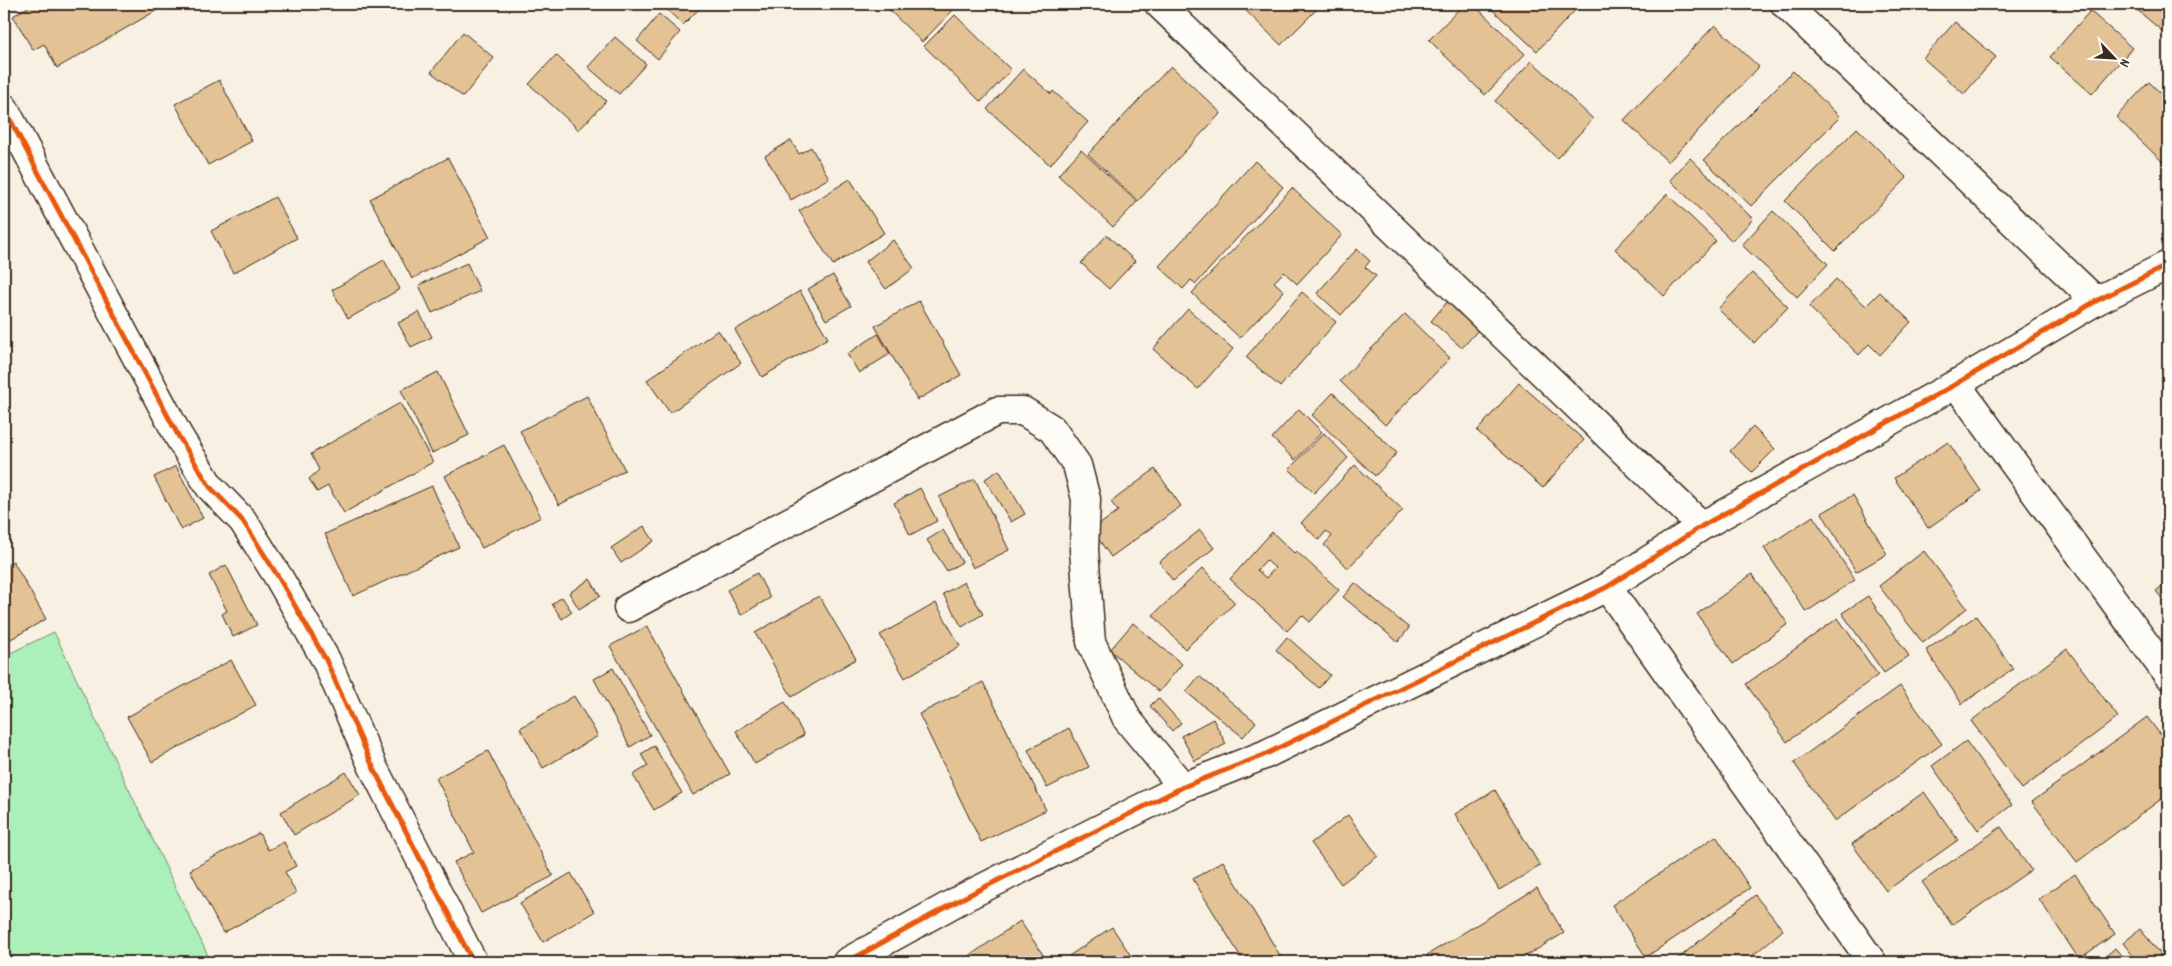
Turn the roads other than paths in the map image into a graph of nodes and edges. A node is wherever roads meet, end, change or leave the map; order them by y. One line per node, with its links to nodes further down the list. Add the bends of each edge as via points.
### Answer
1 (1159, 4): 7 (street)
2 (1785, 4): 5 (street)
3 (4, 108): 12 (street, via 179,437 210,487 243,521 280,578 326,660 373,767)
4 (2168, 265): 5 (street)
5 (2096, 301): 6 (street)
6 (1956, 384): 7 (street); 10 (street)
7 (1702, 526): 8 (street)
8 (1607, 587): 11 (street, via 1264,755); 14 (street)
9 (628, 608): 11 (street, via 997,411 1022,411 1052,429 1077,465 1086,499 1084,550 1091,642 1127,719)
10 (2168, 676)
11 (1183, 787): 13 (street, via 963,898)
12 (473, 962)
13 (847, 962)
14 (1872, 962)

